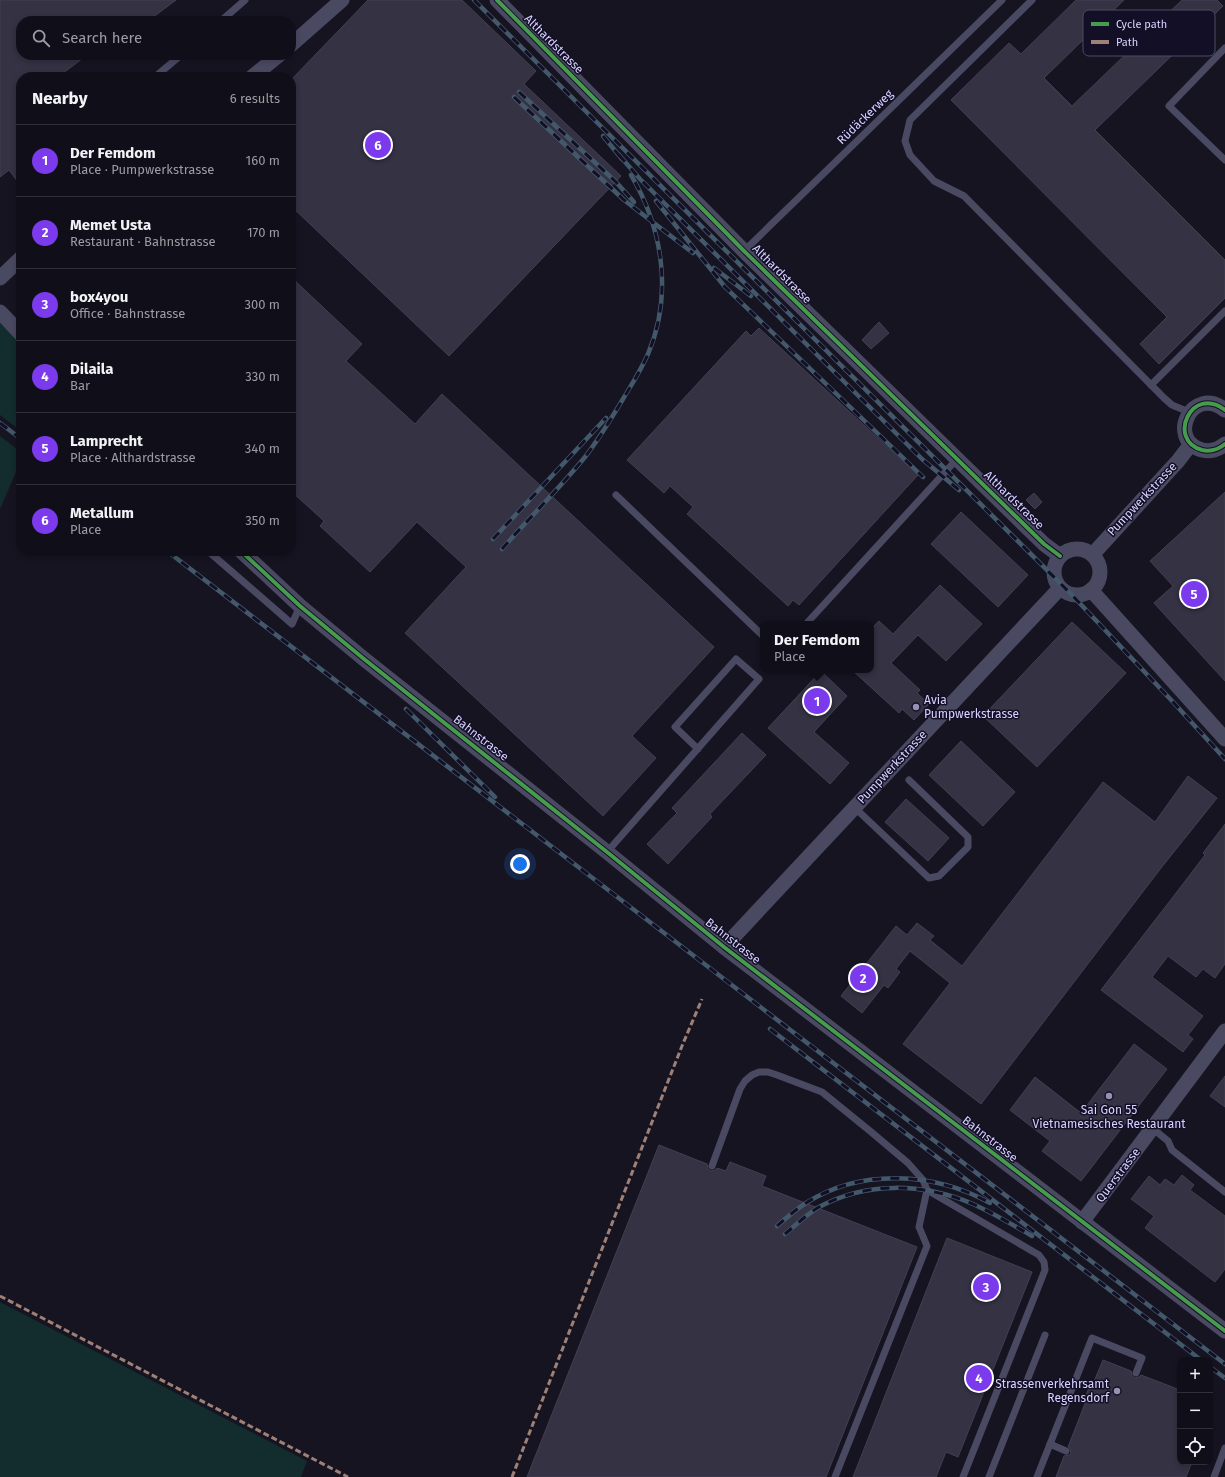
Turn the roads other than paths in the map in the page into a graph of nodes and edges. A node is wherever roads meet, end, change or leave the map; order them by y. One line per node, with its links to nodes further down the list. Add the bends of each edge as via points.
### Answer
1 (245, 0): 6 (lane)
2 (342, 0): 7 (street)
3 (497, 0): 14 (street, Althardstrasse)
4 (1002, 0): 14 (lane, Rüdäckerweg)
5 (1032, 0): 20 (lane, via 910,120 906,141 910,155 934,181 964,196)
6 (227, 16)
7 (296, 41)
8 (1225, 48): 13 (lane, via 1169,106)
9 (175, 60): 11 (lane)
10 (273, 60): 12 (street)
11 (161, 72)
12 (258, 72)
13 (1225, 160)
14 (744, 250): 25 (street, Althardstrasse)
15 (16, 263): 16 (street)
16 (0, 278)
17 (1225, 311): 20 (lane)
18 (0, 312): 19 (street)
19 (16, 329)
20 (1151, 385): 22 (lane, via 1172,405)
21 (1222, 404): 22 (street, via 1201,404)
22 (1189, 412): 23 (street, via 1184,428)
23 (1191, 444): 24 (street, via 1206,451); 27 (street, Pumpwerkstrasse)
24 (1225, 444)
25 (957, 459): 30 (street, Althardstrasse, via 1044,544); 34 (lane)
26 (616, 495): 35 (lane)
27 (1093, 554): 30 (street, via 1080,548 1066,551); 32 (street, via 1101,573 1096,586)
28 (214, 556): 33 (lane, via 292,624)
29 (246, 556): 33 (street, Bahnstrasse)
30 (1060, 556): 31 (street, via 1054,566)
31 (1060, 588): 32 (street, via 1078,595); 39 (street, Pumpwerkstrasse)
32 (1091, 590): 36 (street)
33 (300, 606): 40 (street, Bahnstrasse)
34 (809, 621)
35 (760, 633)
36 (1225, 739)
37 (698, 749): 37 (lane, via 759,679 736,659 675,727); 40 (lane)
38 (909, 780): 39 (lane, via 968,837 968,847 939,876 929,878)
39 (854, 807): 41 (street, Pumpwerkstrasse)
40 (607, 852): 41 (street, Bahnstrasse)
41 (724, 947): 47 (street, Bahnstrasse)
42 (1225, 1031): 43 (street, Querstrasse)
43 (1152, 1128): 46 (lane, via 1168,1141 1172,1150); 47 (street, Querstrasse)
44 (712, 1166): 45 (lane, via 740,1089 752,1075 768,1072 822,1092 908,1164 923,1180)
45 (927, 1190): 54 (lane, via 919,1226 927,1246); 55 (lane, via 1039,1255 1044,1262 1045,1270)
46 (1225, 1192)
47 (1082, 1222): 48 (street, Bahnstrasse)
48 (1225, 1331)
49 (1045, 1335): 56 (lane)
50 (1136, 1373): 51 (lane, via 1142,1358 1092,1338)
51 (1050, 1444): 53 (lane); 57 (lane)
52 (1225, 1448): 58 (lane)
53 (1066, 1451)
54 (835, 1477)
55 (963, 1477)
56 (989, 1477)
57 (1037, 1477)
58 (1214, 1477)

